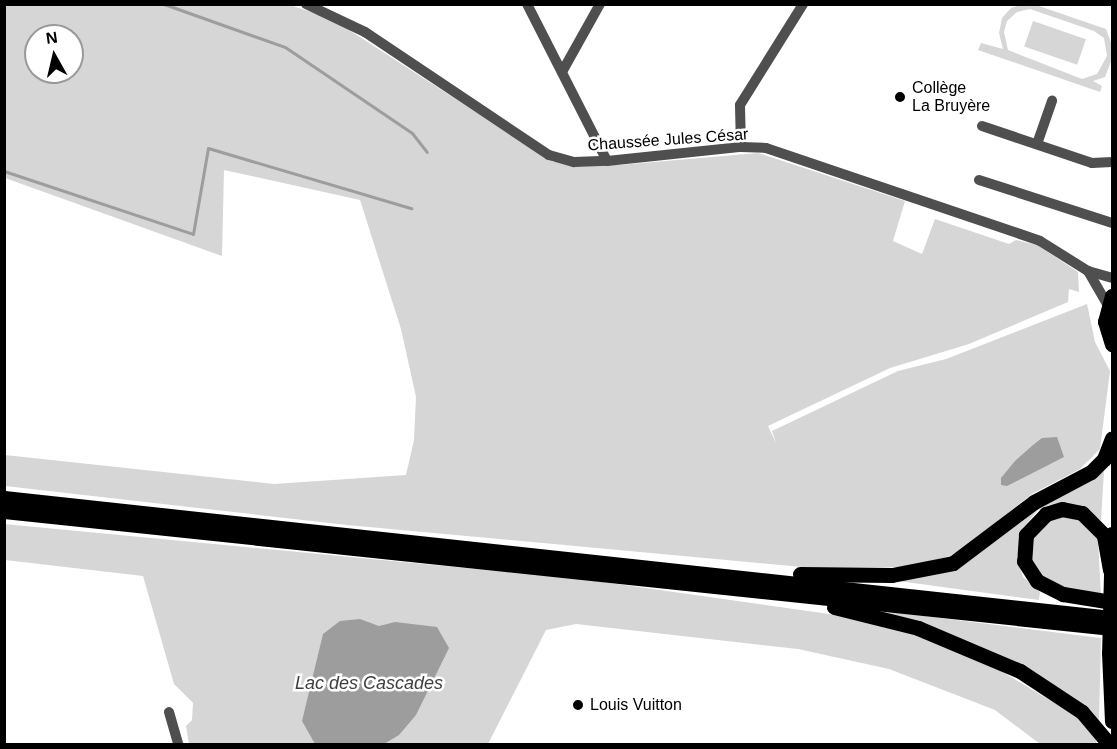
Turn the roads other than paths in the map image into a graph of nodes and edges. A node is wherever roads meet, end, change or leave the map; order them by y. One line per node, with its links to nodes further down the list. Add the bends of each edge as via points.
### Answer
1 (306, 4): 10 (street, Chaussée Jules César, via 365,32 549,155 574,162)
2 (527, 4): 5 (street)
3 (600, 4): 5 (street)
4 (803, 4): 9 (street, via 740,105)
5 (562, 72): 10 (street)
6 (1052, 101): 8 (street)
7 (982, 126): 8 (street)
8 (1037, 144): 11 (street, via 1092,163)
9 (741, 147): 10 (street, Chaussée Jules César); 14 (street, Chaussée Jules César, via 766,148 1040,241)
10 (607, 161)
11 (1113, 162)
12 (979, 180): 13 (street)
13 (1113, 223)
14 (1088, 272): 15 (street, Chaussée Jules César); 16 (street, Chaussée Jules César)
15 (1113, 278)
16 (1110, 300): 17 (main road, via 1106,328)
17 (1113, 345)
18 (1113, 438): 23 (highway, via 1104,459 1091,472 1034,502 973,550 942,567 892,575)
19 (4, 498): 23 (highway)
20 (4, 511): 23 (highway)
21 (1113, 534): 22 (main road)
22 (1110, 570): 24 (main road); 24 (highway, via 1104,535 1082,513 1070,509 1054,511 1039,518 1026,535 1024,561 1037,581 1063,594)
23 (723, 581): 25 (highway); 26 (highway); 30 (highway, via 875,615 965,646 1059,694 1092,721)
24 (1111, 597): 28 (main road)
25 (1113, 618)
26 (1113, 628)
27 (169, 712): 29 (street)
28 (1113, 722)
29 (178, 744)
30 (1109, 744)

